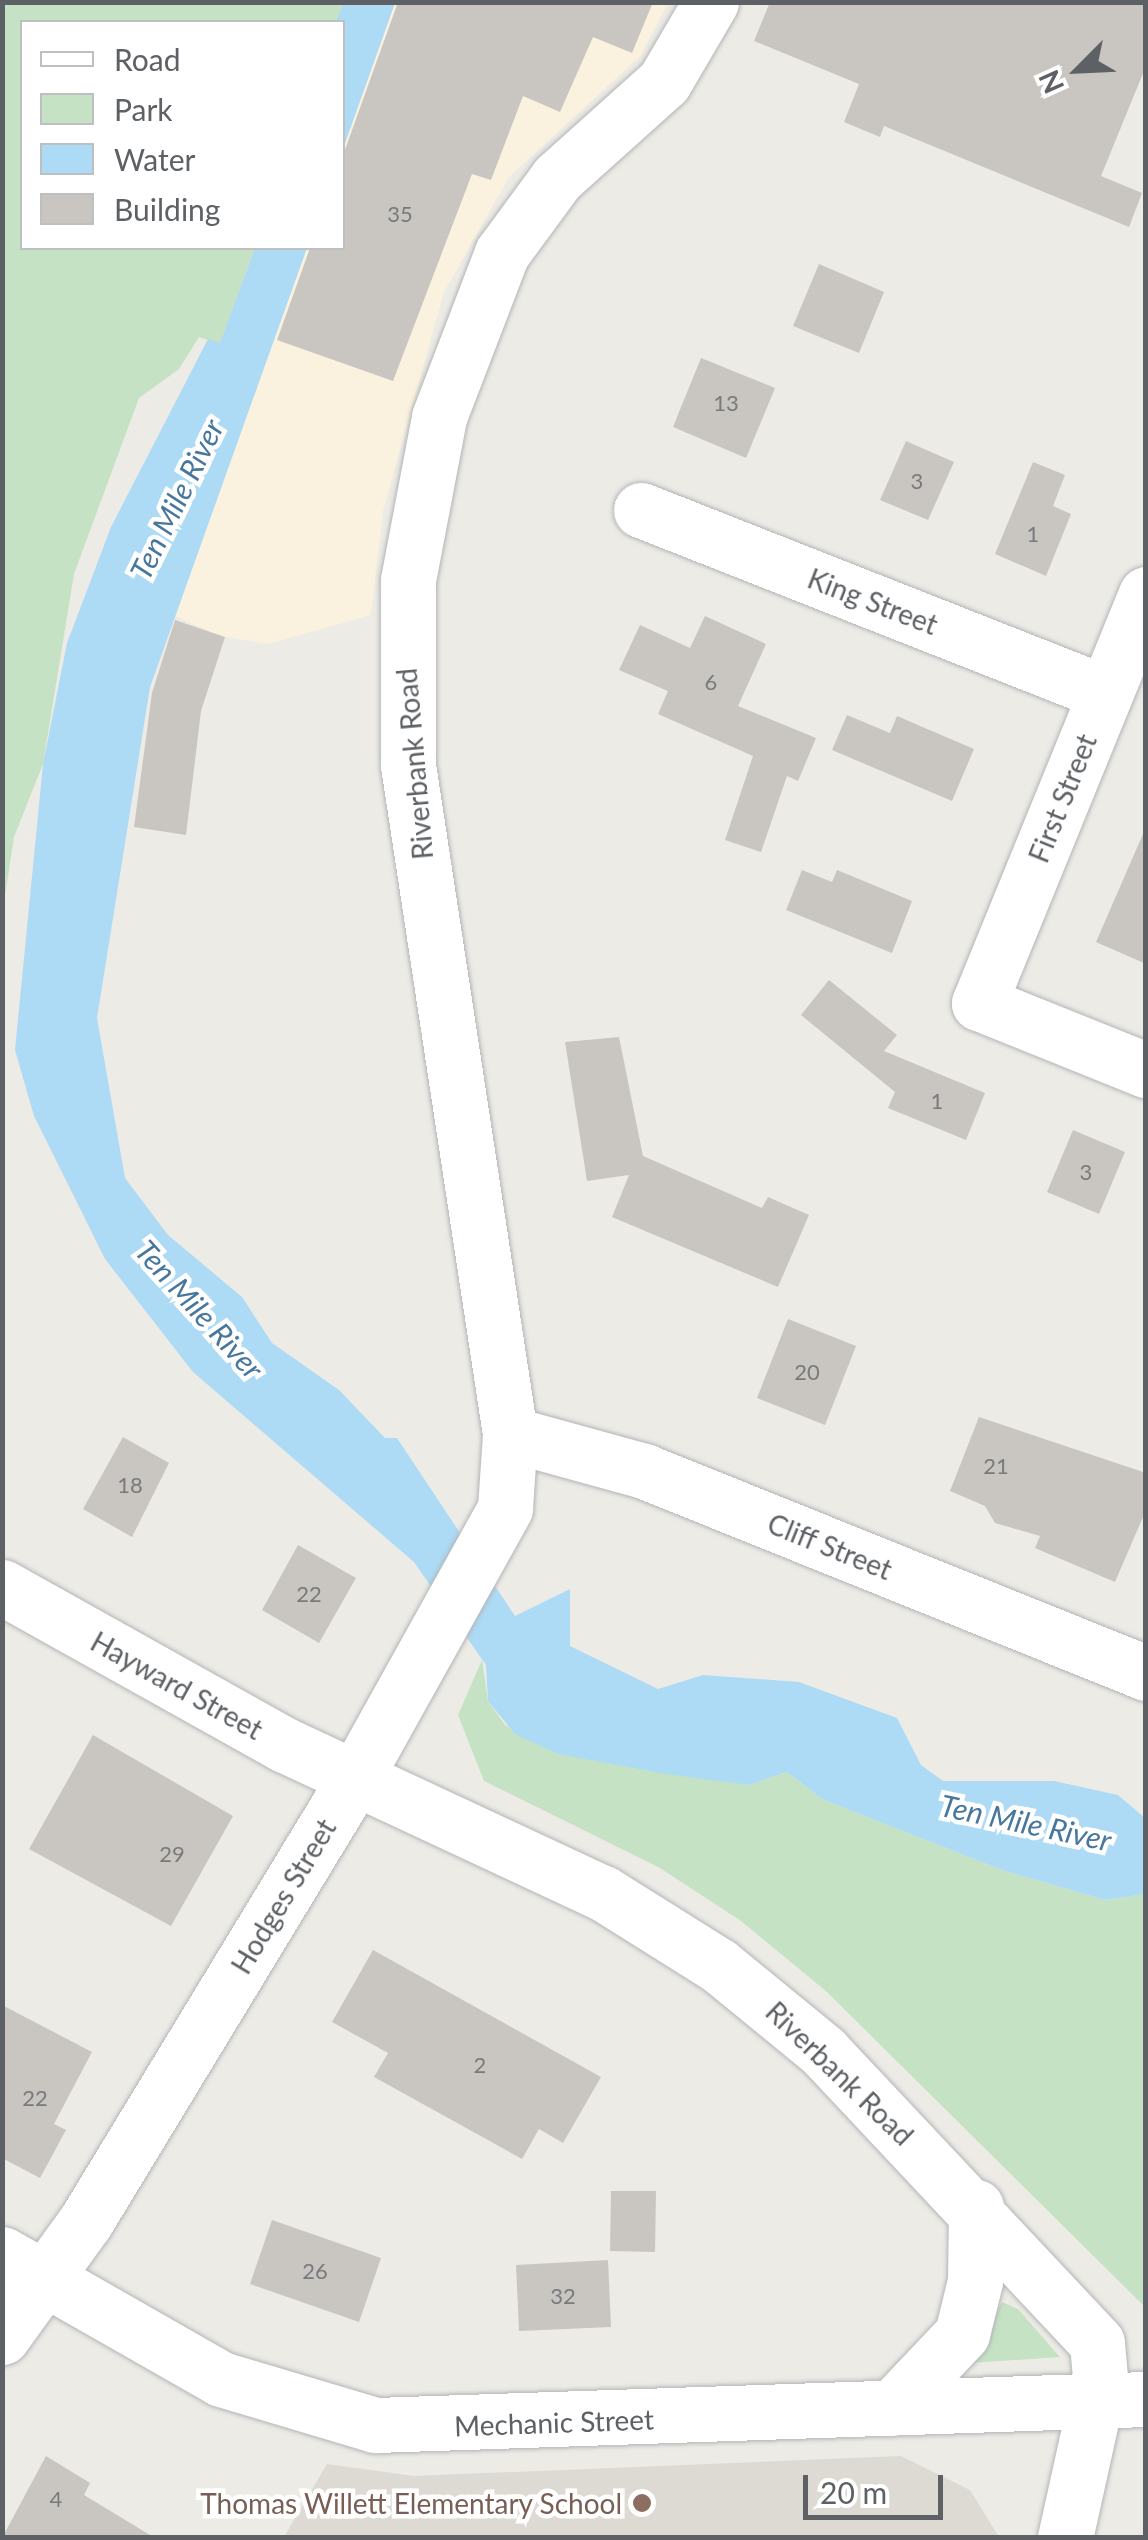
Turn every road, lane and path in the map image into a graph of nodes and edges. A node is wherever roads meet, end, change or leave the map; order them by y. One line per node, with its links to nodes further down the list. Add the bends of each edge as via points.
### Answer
1 (711, 2): 6 (street, Riverbank Road, via 664,82 557,178 502,254 439,418 408,580 408,765)
2 (640, 510): 4 (street, King Street)
3 (1146, 594): 4 (street, First Street)
4 (1105, 693): 5 (street, First Street, via 979,1002)
5 (1146, 1070)
6 (510, 1434): 8 (street, Cliff Street, via 644,1471); 9 (street, Hodges Street, via 510,1488 489,1546)
7 (2, 1587): 9 (street, Hayward Street)
8 (1146, 1673)
9 (354, 1778): 10 (street, Riverbank Road, via 540,1860 718,1965 823,2051); 11 (street, Hodges Street)
10 (976, 2207): 13 (street, Riverbank Road, via 1090,2330); 14 (street, via 976,2271 962,2334)
11 (23, 2267): 12 (street, Hodges Street); 14 (street, Mechanic Street, via 220,2379 360,2422)
12 (2, 2337)
13 (1121, 2400): 14 (street, Mechanic Street); 15 (street, Riverbank Road)
14 (892, 2408)
15 (1065, 2538)

